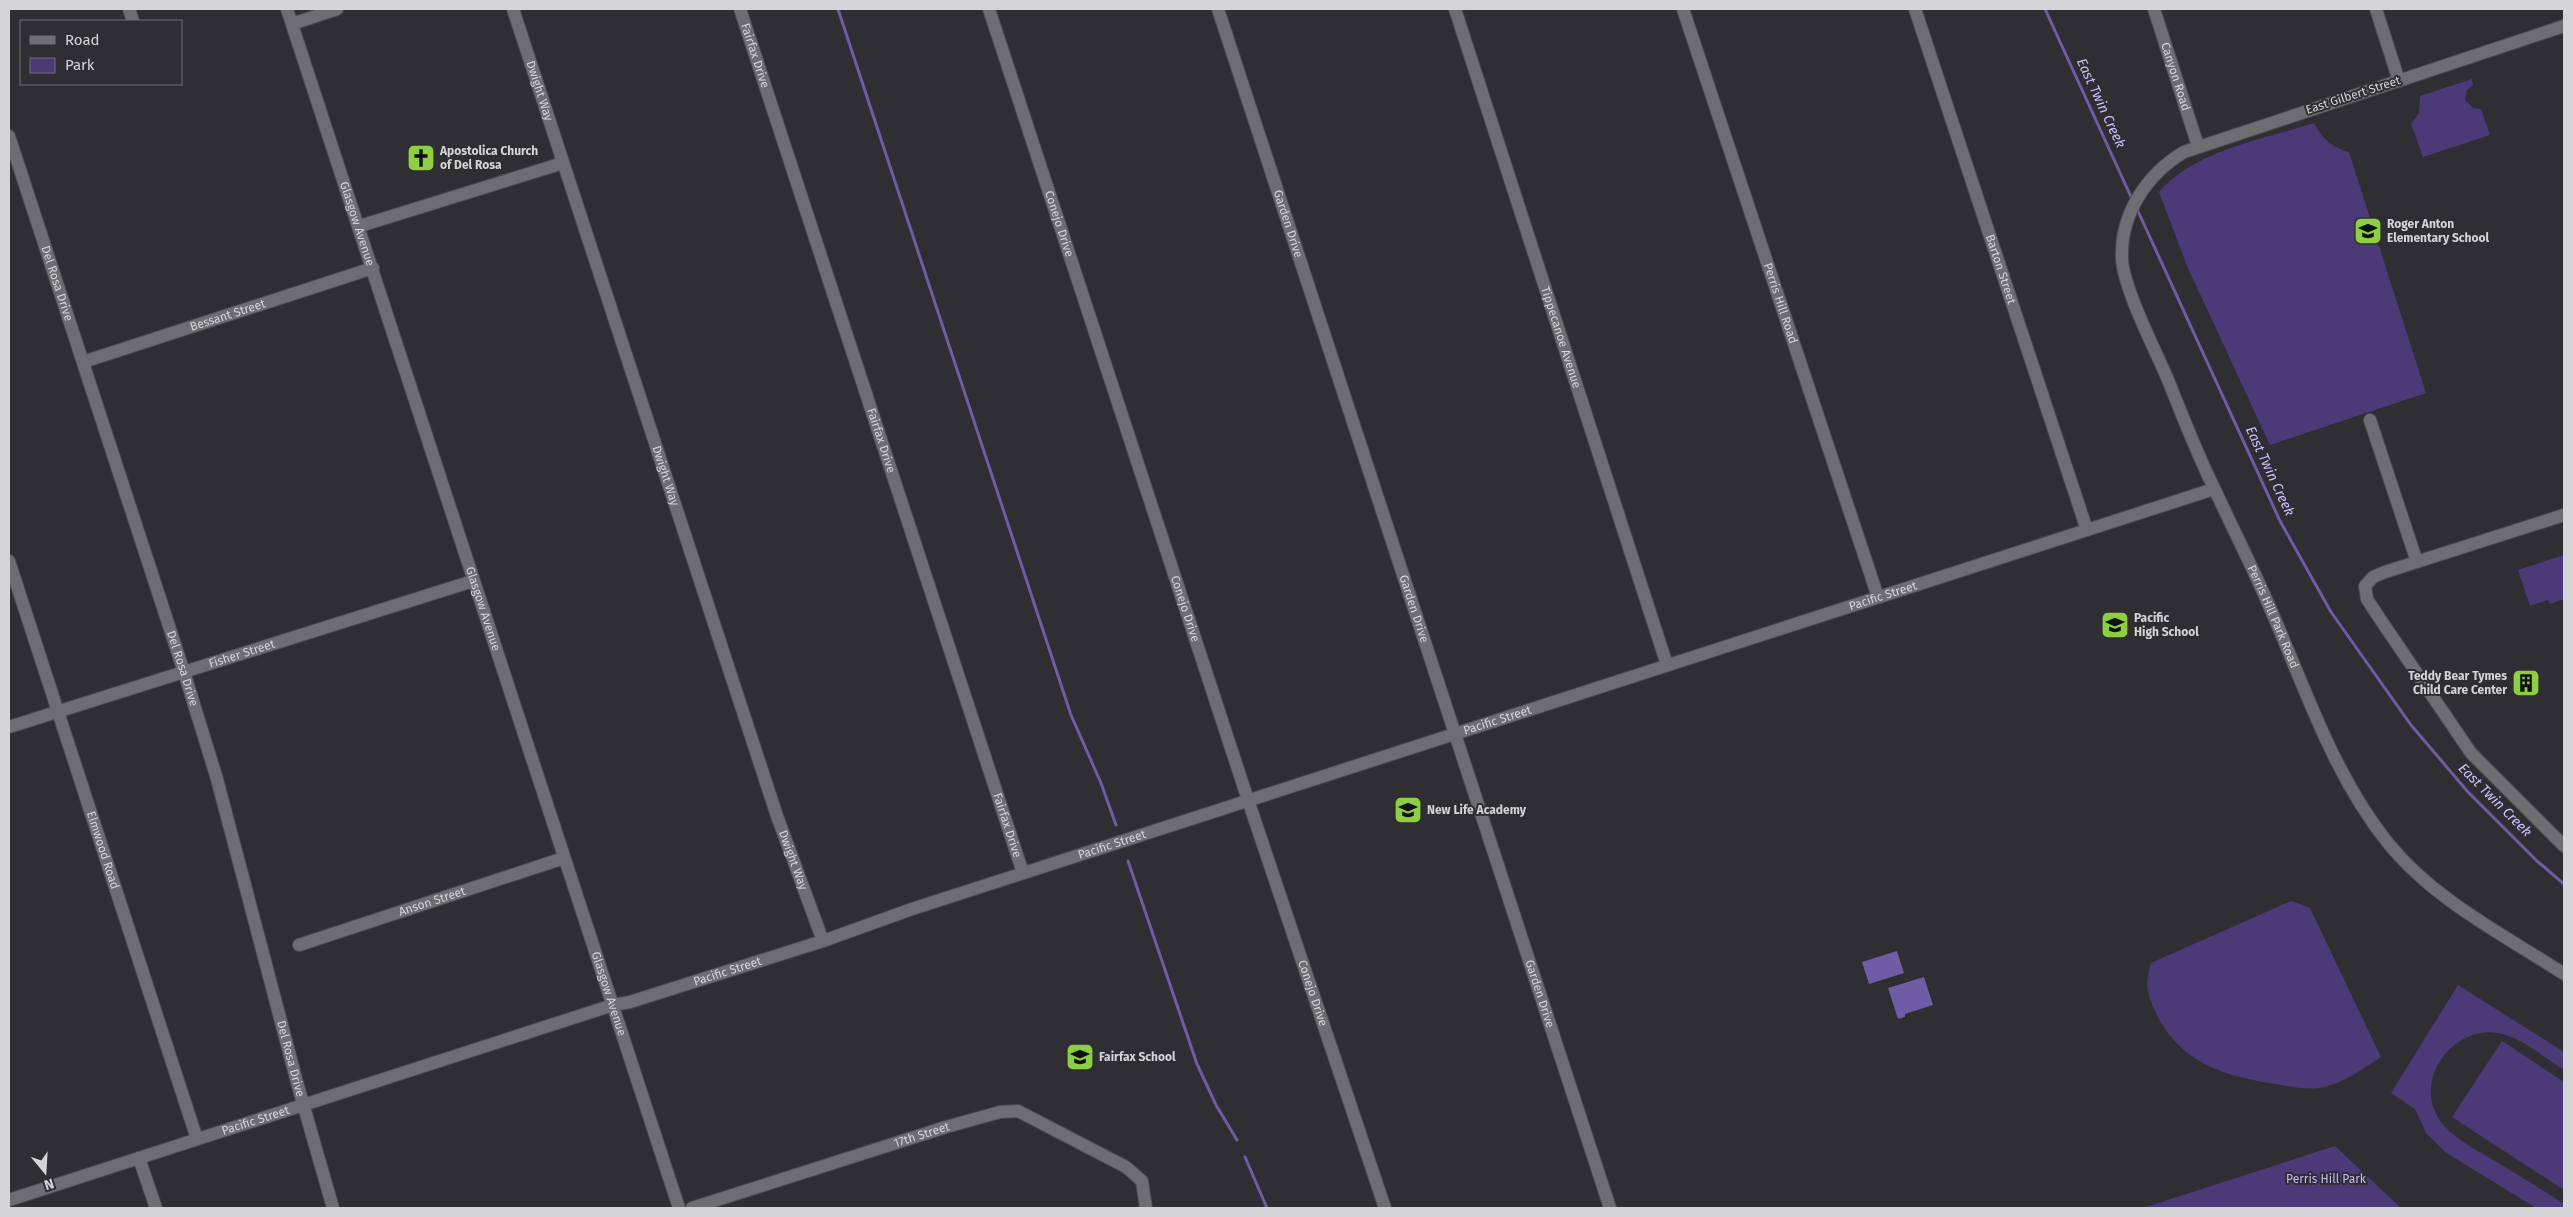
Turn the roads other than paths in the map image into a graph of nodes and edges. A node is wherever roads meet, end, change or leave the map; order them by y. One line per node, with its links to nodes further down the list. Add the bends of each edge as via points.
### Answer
1 (287, 9): 12 (street, Glasgow Avenue)
2 (337, 9): 12 (street)
3 (513, 9): 17 (street, Dwight Way)
4 (740, 9): 38 (street, Fairfax Drive)
5 (989, 9): 35 (street, Conejo Drive)
6 (1218, 9): 34 (street, Garden Drive)
7 (1455, 9): 30 (street, Tippecanoe Avenue)
8 (1683, 9): 29 (street, Perris Hill Road)
9 (1915, 9): 25 (street, Barton Street)
10 (2154, 9): 16 (street, Canyon Road)
11 (2376, 9): 14 (street)
12 (292, 24): 19 (street, Glasgow Avenue)
13 (2564, 26): 14 (street, East Gilbert Street)
14 (2399, 81): 16 (street, East Gilbert Street)
15 (9, 136): 21 (street, Del Rosa Drive)
16 (2198, 146): 18 (street, East Gilbert Street, via 2172,160)
17 (563, 163): 19 (street); 39 (street, Dwight Way, via 786,841)
18 (2148, 183): 23 (street, Perris Hill Park Road, via 2132,209 2123,236 2122,258 2127,281)
19 (360, 226): 20 (street, Glasgow Avenue)
20 (373, 268): 21 (street, Bessant Street); 28 (street, Glasgow Avenue)
21 (83, 362): 31 (street, Del Rosa Drive)
22 (2370, 420): 27 (street)
23 (2214, 489): 25 (street, Pacific Street); 41 (street, Perris Hill Park Road, via 2270,607 2342,774 2364,813 2391,847 2427,883 2451,902)
24 (2564, 515): 27 (street)
25 (2087, 530): 29 (street, Pacific Street)
26 (9, 561): 32 (street, Elmwood Road)
27 (2417, 562): 36 (street, via 2373,577 2366,586 2367,599 2471,753)
28 (473, 581): 31 (street, Fisher Street); 37 (street, Glasgow Avenue)
29 (1878, 597): 30 (street, Pacific Street)
30 (1667, 665): 34 (street, Pacific Street)
31 (184, 672): 32 (street, Fisher Street); 43 (street, Del Rosa Drive, via 216,779)
32 (58, 711): 33 (street, Fisher Street); 44 (street, Elmwood Road)
33 (9, 727)
34 (1456, 733): 35 (street, Pacific Street); 53 (street, Garden Drive)
35 (1248, 800): 38 (street, Pacific Street); 52 (street, Conejo Drive)
36 (2564, 846)
37 (564, 858): 40 (street, Anson Street); 42 (street, Glasgow Avenue)
38 (1023, 873): 39 (street, Pacific Street)
39 (823, 940): 42 (street, Pacific Street)
40 (299, 945)
41 (2564, 974)
42 (613, 1005): 43 (street, Pacific Street); 49 (street, Glasgow Avenue)
43 (303, 1105): 44 (street, Pacific Street); 48 (street, Del Rosa Drive)
44 (197, 1139): 45 (street, Pacific Street)
45 (139, 1158): 46 (street, Pacific Street); 47 (street)
46 (9, 1200)
47 (156, 1208)
48 (333, 1208)
49 (680, 1208)
50 (692, 1208): 51 (street, 17th Street, via 1000,1112 1018,1111 1126,1167 1142,1180)
51 (1146, 1208)
52 (1385, 1208)
53 (1610, 1208)

